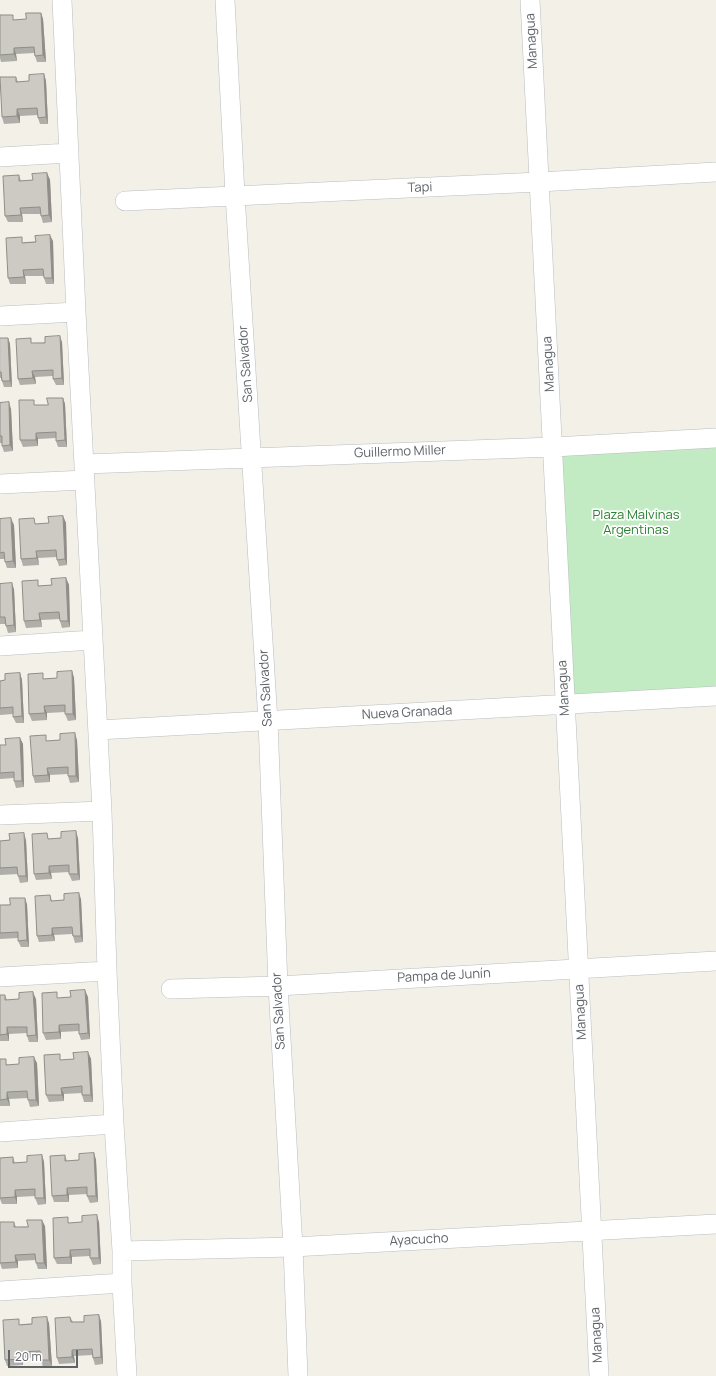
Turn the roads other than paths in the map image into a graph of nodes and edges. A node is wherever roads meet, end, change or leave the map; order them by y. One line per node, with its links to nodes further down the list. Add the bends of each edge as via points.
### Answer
1 (62, 0): 4 (street)
2 (225, 0): 8 (street, San Salvador)
3 (530, 0): 7 (street, Managua)
4 (69, 153): 5 (street); 10 (street)
5 (0, 157)
6 (716, 172): 7 (street, Tapi)
7 (539, 182): 8 (street, Tapi); 13 (street, Managua)
8 (235, 195): 9 (street, Tapi); 14 (street, San Salvador)
9 (125, 201)
10 (76, 312): 11 (street); 15 (street)
11 (0, 316)
12 (716, 438): 13 (street, Guillermo Miller)
13 (553, 447): 14 (street, Guillermo Miller); 20 (street, Managua)
14 (252, 458): 15 (street, Guillermo Miller); 21 (street, San Salvador)
15 (85, 472): 16 (street, Guillermo Miller); 17 (street)
16 (0, 484)
17 (93, 640): 18 (street); 22 (street)
18 (0, 646)
19 (716, 696): 20 (street, Nueva Granada)
20 (565, 703): 21 (street, Nueva Granada); 26 (street, Managua)
21 (268, 721): 22 (street, Nueva Granada); 29 (street, San Salvador)
22 (98, 730): 23 (street)
23 (102, 811): 24 (street); 27 (street)
24 (0, 815)
25 (716, 961): 26 (street, Pampa de Junín)
26 (579, 968): 29 (street, Pampa de Junín); 34 (street, Managua)
27 (107, 971): 28 (street); 31 (street)
28 (0, 977)
29 (278, 986): 30 (street, Pampa de Junín); 35 (street, San Salvador)
30 (171, 989)
31 (114, 1124): 32 (street); 36 (street)
32 (0, 1132)
33 (716, 1224): 34 (street, Ayacucho)
34 (592, 1230): 35 (street, Ayacucho); 41 (street, Managua)
35 (293, 1248): 36 (street, Ayacucho); 40 (street, San Salvador)
36 (122, 1251): 37 (street)
37 (122, 1283): 38 (street); 39 (street)
38 (0, 1291)
39 (127, 1376)
40 (298, 1376)
41 (599, 1376)

